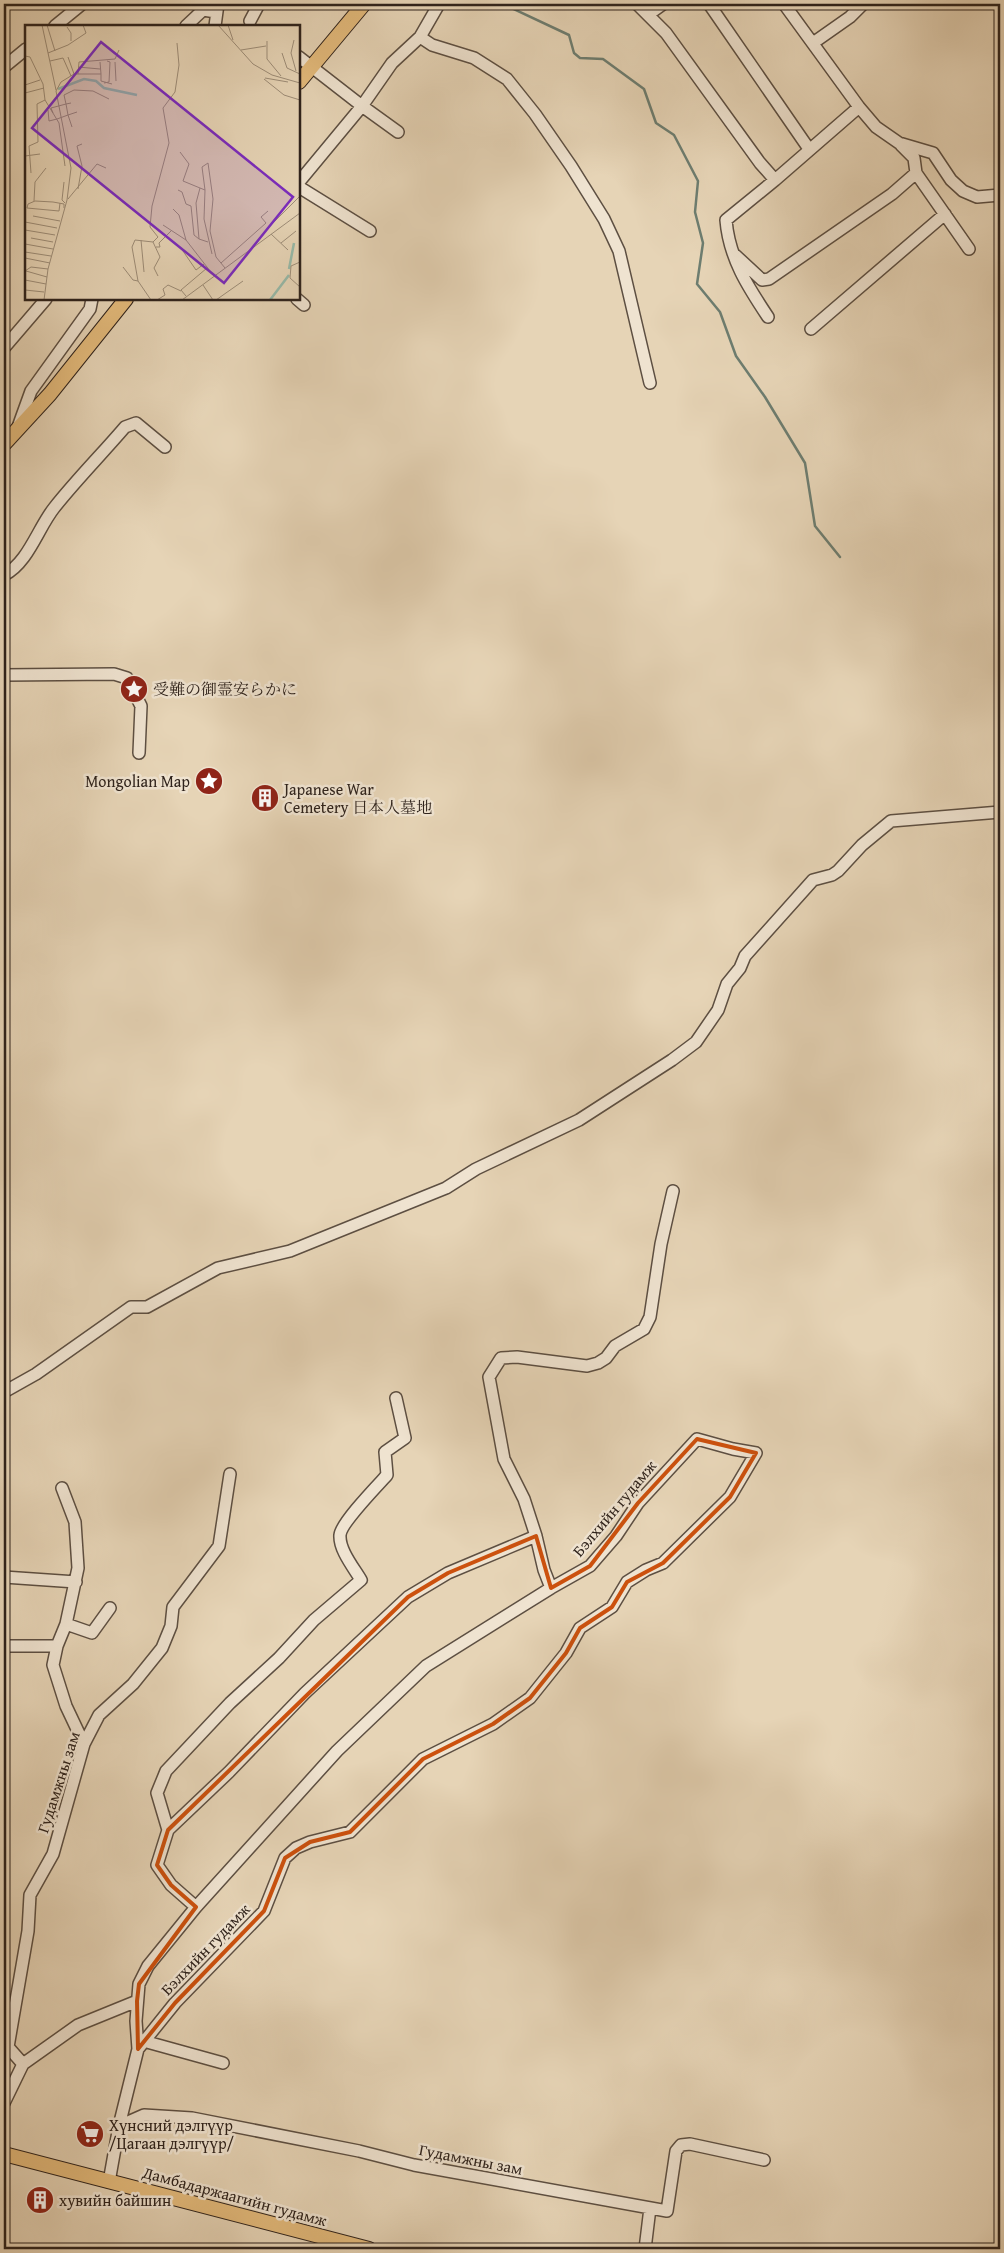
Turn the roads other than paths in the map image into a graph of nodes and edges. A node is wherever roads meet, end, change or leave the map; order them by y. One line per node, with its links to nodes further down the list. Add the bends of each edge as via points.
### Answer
1 (82, 4): 12 (street)
2 (259, 4): 15 (street)
3 (364, 4): 20 (main road)
4 (439, 4): 16 (street)
5 (637, 4): 11 (street)
6 (663, 4): 11 (street)
7 (709, 4): 27 (street)
8 (784, 4): 17 (street)
9 (863, 4): 17 (street)
10 (217, 8): 13 (street, via 203,10); 14 (street)
11 (649, 14): 29 (street)
12 (55, 25)
13 (187, 25)
14 (215, 25)
15 (251, 25)
16 (420, 37): 23 (street, via 392,64); 43 (street, via 432,45 474,58 507,78 571,166 604,219 619,251)
17 (813, 43): 24 (street)
18 (25, 50): 21 (street)
19 (300, 58): 20 (street)
20 (311, 66): 22 (main road); 23 (street)
21 (4, 67)
22 (300, 81)
23 (362, 106): 25 (street); 30 (street)
24 (859, 107): 26 (street, via 876,127); 27 (street)
25 (398, 132)
26 (900, 143): 28 (street, via 914,158); 32 (street, via 932,153 963,191 977,197)
27 (809, 149): 29 (street)
28 (916, 172): 33 (street); 36 (street, via 892,194 769,279 762,280)
29 (775, 180): 36 (street, via 726,220)
30 (300, 181)
31 (300, 188): 34 (street)
32 (1000, 195)
33 (945, 214): 35 (street); 41 (street)
34 (370, 231)
35 (969, 249)
36 (733, 254): 40 (street, via 746,283)
37 (45, 300): 42 (street)
38 (92, 300): 44 (street, via 90,309 31,391)
39 (125, 300): 44 (main road)
40 (768, 317)
41 (811, 329)
42 (4, 348)
43 (650, 383)
44 (17, 431): 45 (main road)
45 (4, 444)
46 (165, 447): 47 (street, via 136,423 126,427 53,509 30,547)
47 (4, 575)
48 (4, 675): 49 (street, via 114,674 127,678 141,706)
49 (139, 753)
50 (1000, 812): 52 (street, via 891,821 838,871 814,880 796,896 745,956 727,984 718,1010 696,1042 579,1120 476,1169 446,1188 290,1251 218,1268 147,1307 131,1307 36,1374)
51 (673, 1191): 56 (street, via 650,1317 644,1329 615,1346 598,1363 587,1366 501,1358 489,1377 504,1459 524,1499)
52 (4, 1392)
53 (396, 1398): 65 (street, via 405,1438 386,1452 387,1474 343,1524 340,1536 361,1580 314,1620 166,1771 157,1793)
54 (230, 1474): 64 (street, Гудамжны зам, via 219,1546 173,1607 171,1626 162,1648 133,1684 99,1715)
55 (62, 1488): 58 (street, via 75,1522)
56 (536, 1536): 59 (street); 65 (street, via 448,1573 408,1597 305,1693)
57 (4, 1577): 58 (street)
58 (76, 1582): 61 (street)
59 (551, 1588): 66 (street, Бэлхийн гудамж, via 426,1666 336,1751); 70 (street, Бэлхийн гудамж, via 590,1566 638,1503 697,1439 756,1453 730,1497 663,1563 627,1582 612,1607 580,1628 566,1653 530,1698 493,1724 422,1759 350,1832 310,1842 285,1858 264,1911 175,2003)
60 (110, 1608): 61 (street, via 92,1633)
61 (66, 1624): 63 (street)
62 (4, 1646): 63 (street)
63 (57, 1646): 64 (street, via 53,1665 66,1706)
64 (84, 1744): 69 (street, Гудамжны зам, via 52,1854 30,1895 28,1931)
65 (168, 1830): 66 (street, via 157,1865 171,1886)
66 (196, 1907): 67 (street, Бэлхийн гудамж, via 148,1966 139,1984)
67 (136, 2001): 70 (street); 73 (street, via 78,2026)
68 (4, 2005): 69 (street)
69 (15, 2008): 71 (street, Гудамжны зам)
70 (142, 2046): 72 (street); 75 (street, Бэлхийн гудамж)
71 (6, 2047): 73 (street, Гудамжны зам)
72 (222, 2062)
73 (23, 2064): 74 (street)
74 (4, 2102)
75 (119, 2126): 78 (street, Бэлхийн гудамж); 79 (street, Гудамжны зам, via 144,2115 192,2118 414,2165)
76 (4, 2154): 78 (main road, Дамбадаржаагийн гудамж)
77 (764, 2160): 79 (street, Гудамжны зам, via 681,2145 676,2151 667,2211)
78 (109, 2182): 80 (main road, Дамбадаржаагийн гудамж)
79 (650, 2208): 81 (street)
80 (369, 2249)
81 (645, 2249)

